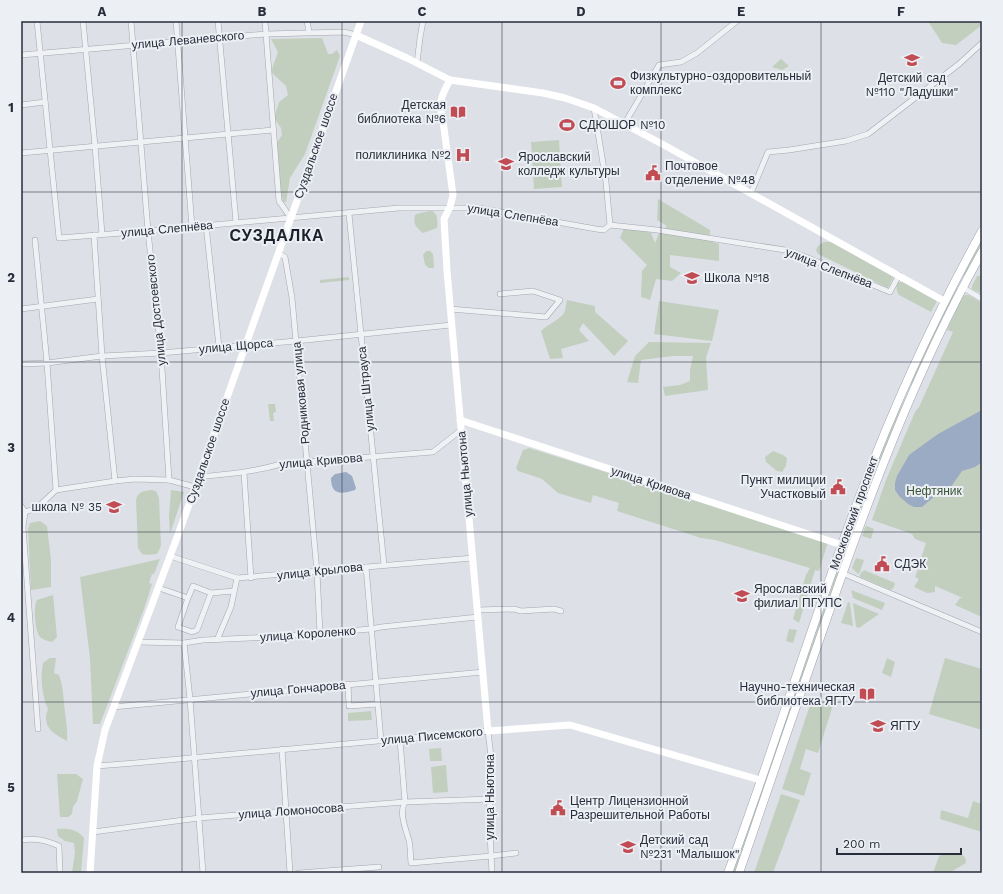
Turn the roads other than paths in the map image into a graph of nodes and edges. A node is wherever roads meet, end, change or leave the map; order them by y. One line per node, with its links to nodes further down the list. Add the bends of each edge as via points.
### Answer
1 (38, 21): 19 (street)
2 (84, 21): 18 (street)
3 (131, 21): 17 (street, улица Достоевского)
4 (176, 21): 15 (street)
5 (218, 21): 14 (street)
6 (265, 21): 12 (street)
7 (307, 21): 11 (street)
8 (361, 21): 13 (street, Суздальское шоссе)
9 (423, 21): 21 (street)
10 (737, 21): 26 (street, via 697,53 681,62 659,65)
11 (309, 32): 12 (street, улица Леваневского); 13 (street, улица Леваневского, via 344,32)
12 (266, 34): 14 (street, улица Леваневского); 27 (street)
13 (356, 35): 21 (street, улица Слепнёва); 37 (street, Суздальское шоссе)
14 (219, 37): 15 (street, улица Леваневского); 28 (street)
15 (178, 41): 17 (street, улица Леваневского); 29 (street)
16 (982, 43): 34 (street, via 959,64 868,134 846,141 768,152)
17 (133, 45): 18 (street, улица Леваневского); 30 (street, улица Достоевского)
18 (86, 49): 19 (street, улица Леваневского); 31 (street)
19 (40, 53): 20 (street, улица Леваневского); 23 (street)
20 (21, 55)
21 (417, 63): 22 (street, улица Слепнёва)
22 (450, 80): 25 (street, улица Слепнёва, via 536,92); 35 (street, улица Ньютона, via 440,99 440,110 453,195)
23 (45, 102): 24 (street); 32 (street)
24 (21, 105)
25 (594, 108): 26 (street, улица Слепнёва); 40 (street)
26 (624, 123): 34 (street, улица Слепнёва)
27 (273, 130): 28 (street); 37 (street, via 279,201)
28 (229, 134): 29 (street); 38 (street)
29 (186, 138): 30 (street); 41 (street)
30 (142, 142): 31 (street); 42 (street, улица Достоевского)
31 (96, 146): 32 (street); 44 (street)
32 (50, 150): 33 (street); 45 (street, улица Слепнёва, via 59,238)
33 (21, 153)
34 (751, 193): 49 (street, улица Слепнёва)
35 (450, 207): 36 (street, улица Слепнёва, via 399,208); 40 (street, улица Слепнёва, via 479,208 604,230); 58 (street, улица Ньютона, via 444,219)
36 (349, 214): 37 (street, улица Слепнёва); 60 (street, улица Штрауса)
37 (291, 218): 38 (street, улица Слепнёва); 48 (street, Суздальское шоссе)
38 (236, 222): 39 (street, улица Слепнёва)
39 (206, 225): 41 (street, улица Слепнёва); 63 (street)
40 (610, 225): 49 (street, улица Слепнёва, via 785,250 890,292)
41 (192, 227): 42 (street, улица Слепнёва)
42 (148, 231): 44 (street, улица Слепнёва); 64 (street, улица Достоевского)
43 (982, 232): 50 (main road, Московский проспект)
44 (102, 234): 45 (street, улица Слепнёва)
45 (94, 235): 53 (street)
46 (35, 240): 56 (street)
47 (982, 252): 51 (main road, Московский проспект)
48 (278, 253): 61 (street, Родниковая улица, via 285,257); 62 (street, Суздальское шоссе)
49 (898, 275): 55 (street, улица Слепнёва)
50 (954, 282): 51 (street); 55 (main road, Московский проспект)
51 (962, 287): 54 (street); 69 (main road, Московский проспект)
52 (500, 294): 58 (street, via 533,291 560,300 546,317)
53 (98, 299): 56 (street); 65 (street)
54 (982, 299)
55 (944, 301): 68 (main road, Московский проспект)
56 (41, 307): 57 (street); 66 (street)
57 (21, 309)
58 (450, 309): 59 (street, улица Ньютона)
59 (451, 325): 60 (street, улица Щорса); 70 (street, улица Ньютона)
60 (360, 335): 61 (street, улица Щорса); 72 (street, улица Штрауса)
61 (296, 341): 62 (street, улица Щорса); 73 (street, Родниковая улица)
62 (245, 346): 63 (street, улица Щорса); 75 (street, Суздальское шоссе)
63 (219, 347): 64 (street, улица Щорса)
64 (161, 353): 65 (street, улица Щорса); 77 (street, улица Достоевского)
65 (102, 356): 66 (street, улица Щорса); 76 (street)
66 (47, 363): 67 (street, улица Щорса); 79 (street)
67 (21, 364)
68 (904, 388): 69 (main road); 82 (main road, Московский проспект)
69 (913, 392): 88 (main road, Московский проспект)
70 (460, 420): 71 (street, улица Ньютона); 82 (street, улица Кривова)
71 (461, 430): 72 (street, улица Кривова, via 433,452); 84 (street, улица Ньютона)
72 (373, 456): 73 (street, улица Кривова); 85 (street, улица Штрауса)
73 (308, 461): 74 (street, улица Кривова); 87 (street, Родниковая улица)
74 (244, 472): 75 (street, улица Кривова); 90 (street)
75 (198, 477): 78 (street, Суздальское шоссе)
76 (116, 480): 77 (street); 79 (street)
77 (169, 480): 78 (street)
78 (195, 487): 83 (street, Суздальское шоссе)
79 (56, 490): 81 (street, via 37,508)
80 (21, 506): 81 (street)
81 (25, 512): 111 (street, via 23,527)
82 (842, 545): 118 (main road, Московский проспект)
83 (170, 556): 89 (street, улица Крылова); 91 (street, Суздальское шоссе)
84 (472, 558): 85 (street, улица Крылова); 96 (street, улица Ньютона)
85 (384, 565): 86 (street, улица Крылова)
86 (366, 567): 87 (street, улица Крылова); 97 (street)
87 (317, 572): 90 (street, улица Крылова); 100 (street, Родниковая улица)
88 (842, 573): 99 (street); 135 (main road, Московский проспект)
89 (237, 578): 90 (street, улица Крылова); 92 (street)
90 (251, 578)
91 (158, 588): 94 (street); 102 (street, Суздальское шоссе)
92 (234, 591): 93 (street); 101 (street, via 231,607)
93 (211, 593): 94 (street, via 193,586); 98 (street, via 197,630)
94 (188, 598): 98 (street, via 178,627)
95 (561, 611): 96 (street, улица Короленко, via 514,609)
96 (478, 614): 97 (street, улица Короленко); 105 (street, улица Ньютона)
97 (371, 629): 100 (street, улица Короленко); 106 (street)
98 (192, 632): 103 (street)
99 (982, 632)
100 (320, 633): 101 (street, улица Короленко)
101 (217, 640): 103 (street, улица Короленко)
102 (138, 642): 104 (street, улица Короленко); 110 (street, Суздальское шоссе)
103 (190, 642): 104 (street, улица Короленко)
104 (184, 643): 108 (street)
105 (483, 672): 106 (street, улица Гончарова); 112 (street, улица Ньютона)
106 (376, 682): 107 (street, улица Гончарова); 109 (street)
107 (348, 684): 108 (street, улица Гончарова); 109 (street, via 349,706)
108 (190, 700): 110 (street, улица Гончарова); 116 (street)
109 (378, 704): 114 (street)
110 (114, 707): 117 (street, Суздальское шоссе, via 105,730)
111 (38, 729)
112 (488, 731): 113 (street, улица Писемского); 118 (street, улица Писемского, via 570,725); 119 (street, улица Ньютона, via 492,765)
113 (400, 740): 114 (street, улица Писемского); 120 (street)
114 (381, 741): 115 (street, улица Писемского)
115 (282, 750): 116 (street, улица Писемского); 121 (street)
116 (194, 758): 117 (street, улица Писемского); 122 (street)
117 (97, 766): 123 (street, Суздальское шоссе)
118 (760, 780): 134 (main road, Московский проспект)
119 (491, 799): 120 (street, улица Ломоносова); 126 (street, улица Ньютона)
120 (405, 802): 121 (street, улица Ломоносова); 126 (street, via 402,809 411,863)
121 (287, 811): 122 (street, улица Ломоносова); 131 (street)
122 (199, 818): 123 (street, улица Ломоносова); 130 (street)
123 (93, 832): 129 (street, Суздальское шоссе)
124 (21, 840): 128 (street, via 45,840 59,846)
125 (516, 853): 126 (street)
126 (491, 856): 133 (street, улица Ньютона)
127 (379, 867): 132 (street)
128 (60, 873)
129 (90, 873)
130 (203, 873)
131 (290, 873)
132 (299, 873)
133 (492, 873)
134 (728, 873)
135 (739, 873)

